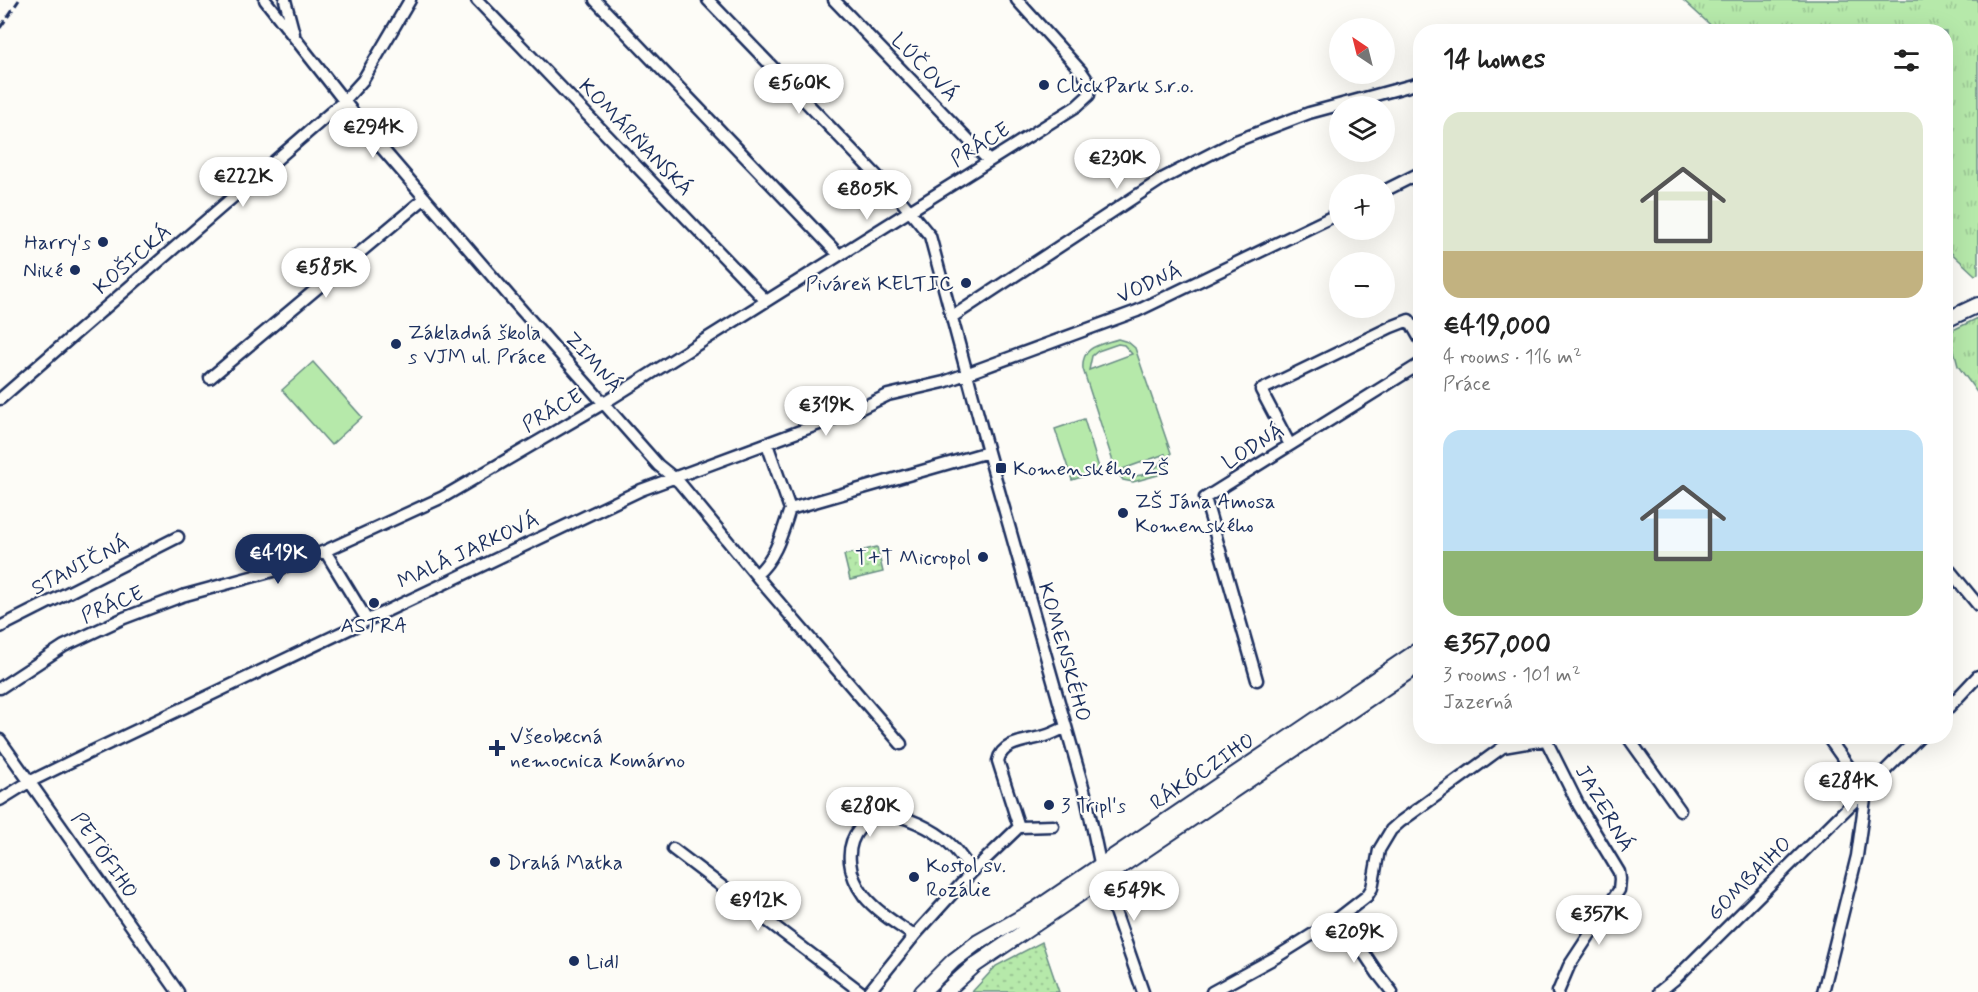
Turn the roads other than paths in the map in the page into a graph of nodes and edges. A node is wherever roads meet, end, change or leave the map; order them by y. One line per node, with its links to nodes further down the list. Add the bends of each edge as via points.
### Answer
1 (265, 0): 9 (street, ZIMNÁ)
2 (285, 0): 9 (street)
3 (410, 0): 11 (street, KOŠICKÁ, via 363,80)
4 (477, 0): 19 (street, KOMÁRŇANSKÁ)
5 (595, 0): 18 (street)
6 (708, 0): 16 (street, KOMENSKÉHO)
7 (834, 0): 12 (street, LÚČOVÁ)
8 (1017, 0): 12 (street, PRÁCE, via 1082,71 1089,84 1089,95)
9 (296, 40): 11 (street, ZIMNÁ)
10 (1413, 86): 21 (street, via 1309,113 1236,141 1162,179)
11 (344, 101): 15 (street, ZIMNÁ); 27 (street, KOŠICKÁ)
12 (989, 162): 16 (street, PRÁCE)
13 (1413, 176): 14 (street)
14 (1395, 186)
15 (425, 198): 26 (street); 28 (street, ZIMNÁ)
16 (910, 211): 18 (street, PRÁCE); 21 (street, KOMENSKÉHO, via 930,236)
17 (1329, 218): 25 (street, VODNÁ, via 1146,307)
18 (839, 255): 19 (street, PRÁCE)
19 (766, 301): 28 (street, PRÁCE)
20 (1975, 306): 22 (main road)
21 (952, 317): 25 (street, KOMENSKÉHO)
22 (1953, 317)
23 (1413, 327): 30 (street, via 1409,320 1391,327 1261,390)
24 (1413, 368): 30 (street, LODNÁ)
25 (968, 373): 29 (street, MALÁ JARKOVÁ, via 888,394); 31 (street, KOMENSKÉHO)
26 (210, 378)
27 (0, 399)
28 (604, 403): 32 (street, ZIMNÁ); 35 (street, PRÁCE, via 443,497)
29 (767, 444): 32 (street, MALÁ JARKOVÁ); 33 (street)
30 (1290, 445): 44 (street, LODNÁ, via 1205,498)
31 (988, 452): 33 (street); 47 (street, KOMENSKÉHO)
32 (673, 478): 36 (street, ZIMNÁ); 39 (street, MALÁ JARKOVÁ)
33 (790, 509): 36 (street, via 776,550)
34 (178, 537): 40 (street, STANIČNÁ)
35 (325, 551): 39 (street); 45 (street, PRÁCE, via 124,618 64,646)
36 (756, 575): 49 (street, ZIMNÁ)
37 (1953, 575): 38 (street)
38 (1978, 605)
39 (367, 620): 55 (street, MALÁ JARKOVÁ)
40 (0, 627)
41 (1413, 654): 62 (main road, RÁKÓCZIHO)
42 (1413, 669): 62 (main road, RÁKÓCZIHO)
43 (1978, 676): 46 (street)
44 (1257, 680)
45 (0, 688)
46 (1953, 703)
47 (1066, 727): 60 (street, via 1008,746 999,756); 62 (street, KOMENSKÉHO)
48 (0, 740): 55 (street, PETÖFIHO)
49 (901, 744)
50 (1518, 744): 64 (street, via 1503,747 1391,830 1379,850 1372,888)
51 (1550, 744): 76 (street, JAZERNÁ, via 1620,879 1619,890 1569,966)
52 (1633, 744): 58 (street)
53 (1833, 744): 56 (street)
54 (1912, 744): 56 (street, GOMBAIHO)
55 (29, 782): 57 (street, MALÁ JARKOVÁ); 67 (street, PETÖFIHO)
56 (1866, 791): 77 (street, GOMBAIHO); 78 (street, via 1857,856)
57 (0, 800)
58 (1680, 810)
59 (1053, 826): 60 (street)
60 (1019, 827): 63 (street)
61 (673, 849): 68 (street)
62 (1102, 871): 66 (main road, RÁKÓCZIHO, via 978,942); 72 (main road, RÁKÓCZIHO, via 975,964); 73 (street, KOMENSKÉHO)
63 (972, 872): 65 (street); 65 (street, via 942,837 914,822 883,814 863,824 850,852 855,880 869,902)
64 (1340, 916): 74 (street); 75 (street)
65 (914, 936): 69 (street)
66 (953, 961): 70 (main road); 71 (main road, RÁKÓCZIHO)
67 (178, 992)
68 (861, 992)
69 (869, 992)
70 (909, 992)
71 (922, 992)
72 (945, 992)
73 (1143, 992)
74 (1212, 992)
75 (1392, 992)
76 (1558, 992)
77 (1659, 992)
78 (1822, 992)

